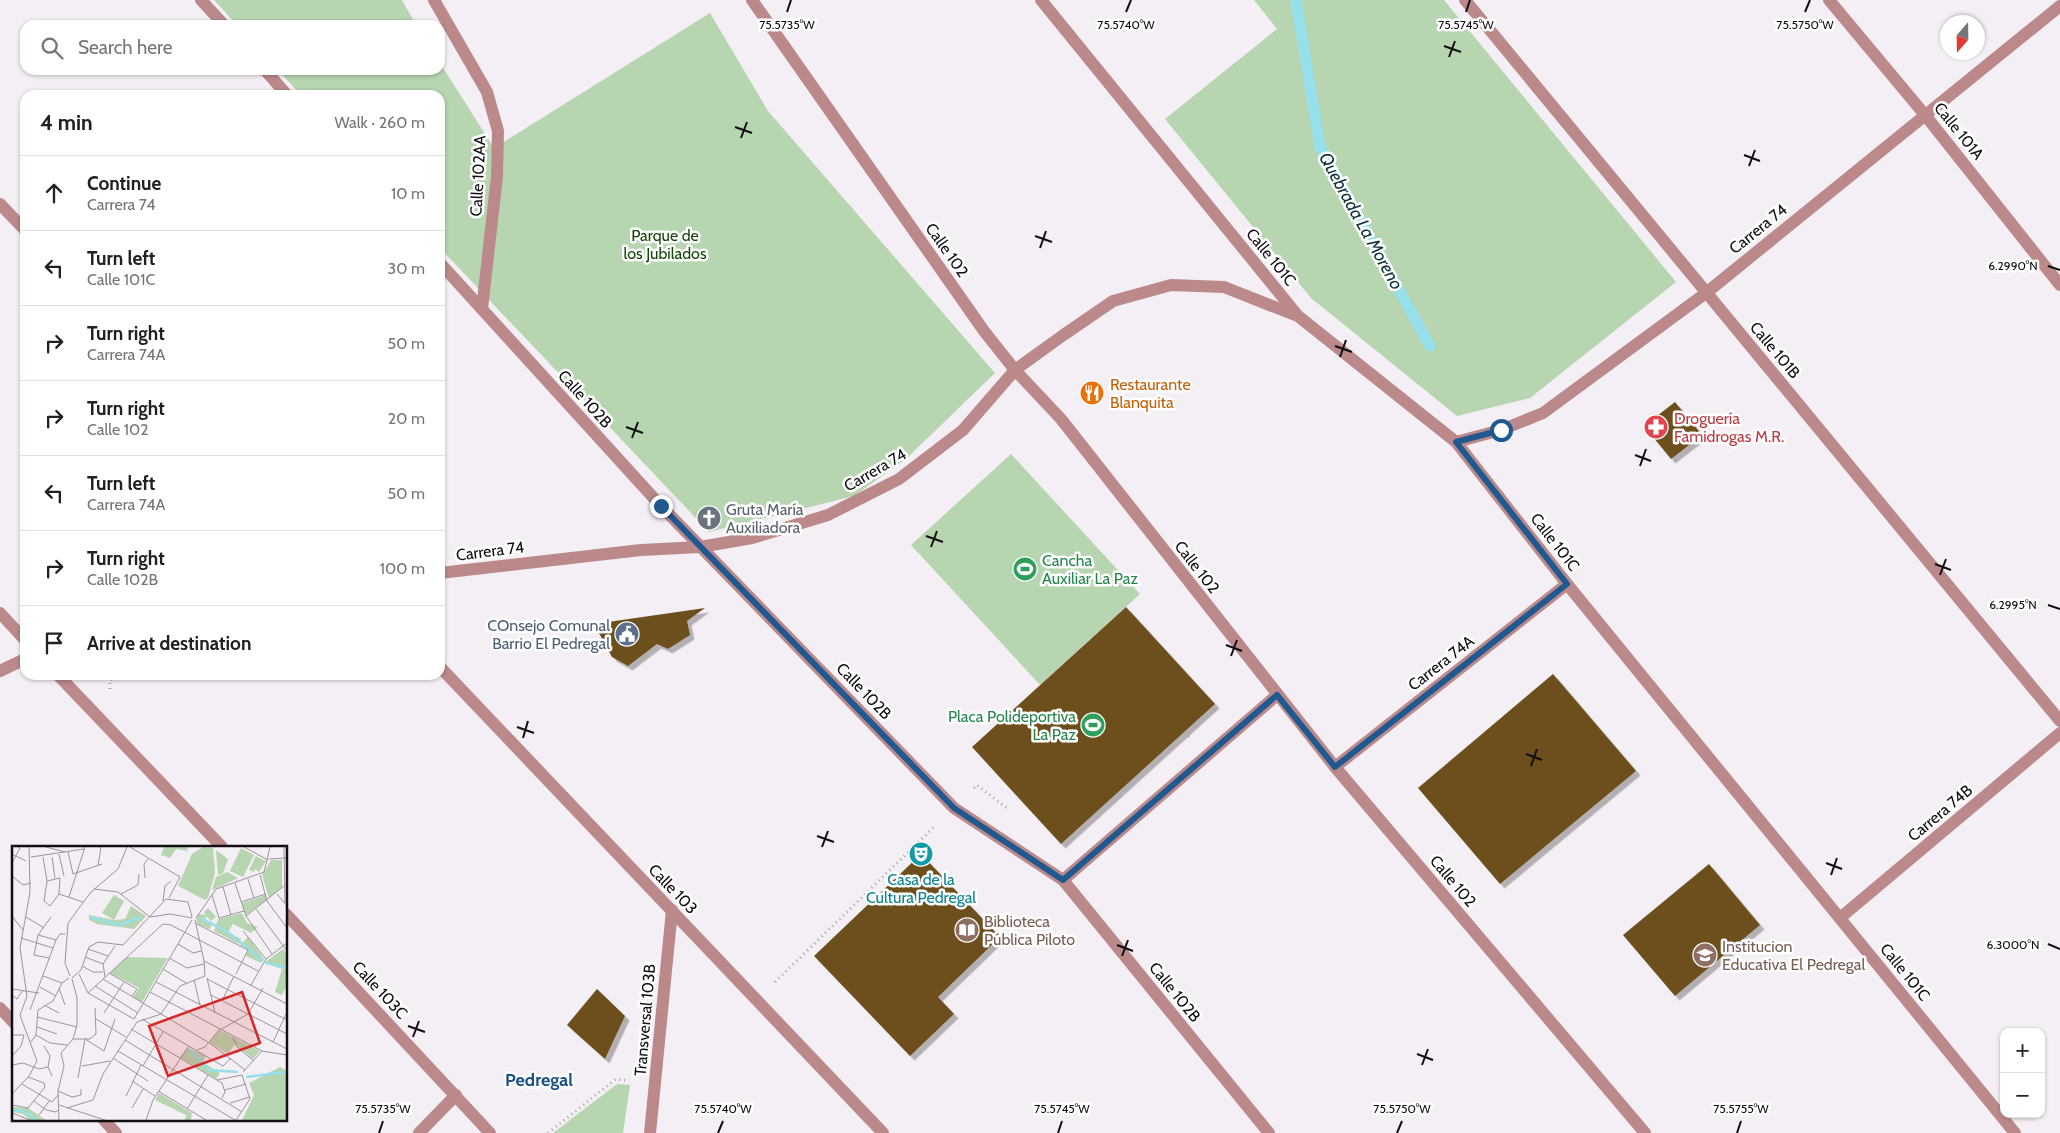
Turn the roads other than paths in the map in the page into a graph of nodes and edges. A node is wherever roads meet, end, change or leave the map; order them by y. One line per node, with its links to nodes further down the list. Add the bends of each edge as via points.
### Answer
1 (201, 0): 8 (street)
2 (434, 0): 17 (street, Calle 102AA, via 487,92 498,131 497,176)
3 (752, 0): 19 (street, Calle 102, via 984,331)
4 (1041, 0): 18 (street, Calle 101C)
5 (1465, 0): 16 (street, Calle 101B)
6 (1829, 0): 11 (street, Calle 101A)
7 (2060, 6): 11 (street, Carrera 74)
8 (219, 20)
9 (269, 75): 10 (street)
10 (283, 90)
11 (1925, 115): 15 (street, Calle 101A); 16 (street, Carrera 74)
12 (0, 204): 13 (street)
13 (20, 225)
14 (445, 268): 17 (street, Calle 102B)
15 (2060, 284)
16 (1706, 292): 20 (street, Carrera 74, via 1543,413 1501,430); 31 (street, Calle 101B)
17 (482, 309): 21 (street, Calle 102B)
18 (1298, 316): 19 (street, Carrera 74, via 1224,287 1171,285 1113,301); 20 (street, Calle 101C)
19 (1016, 370): 21 (street, Carrera 74, via 963,430 899,479 828,515 752,538); 30 (street, Calle 102, via 1061,420)
20 (1456, 442): 23 (street, Calle 101C)
21 (700, 547): 22 (street, Carrera 74, via 641,550); 35 (street, Calle 102B, via 954,808)
22 (445, 573)
23 (1567, 584): 33 (street, Carrera 74A); 38 (street, Calle 101C)
24 (0, 613): 25 (street)
25 (20, 635)
26 (20, 661): 27 (street)
27 (0, 671)
28 (445, 672): 36 (street, Calle 103)
29 (63, 680): 34 (street)
30 (1277, 695): 33 (street, Calle 102); 35 (street)
31 (2060, 721)
32 (2060, 733): 38 (street, Carrera 74B)
33 (1335, 767): 49 (street, Calle 102)
34 (221, 846)
35 (1063, 880): 48 (street, Calle 102B)
36 (672, 910): 46 (street, Transversal 103B); 47 (street, Calle 103)
37 (288, 916): 41 (street, Calle 103C)
38 (1840, 918): 50 (street, Calle 101C)
39 (0, 1008): 40 (street)
40 (12, 1021)
41 (456, 1095): 44 (street); 45 (street, Calle 103C)
42 (104, 1120): 43 (street)
43 (116, 1133)
44 (419, 1133)
45 (490, 1133)
46 (650, 1133)
47 (883, 1133)
48 (1269, 1133)
49 (1645, 1133)
50 (2015, 1133)

